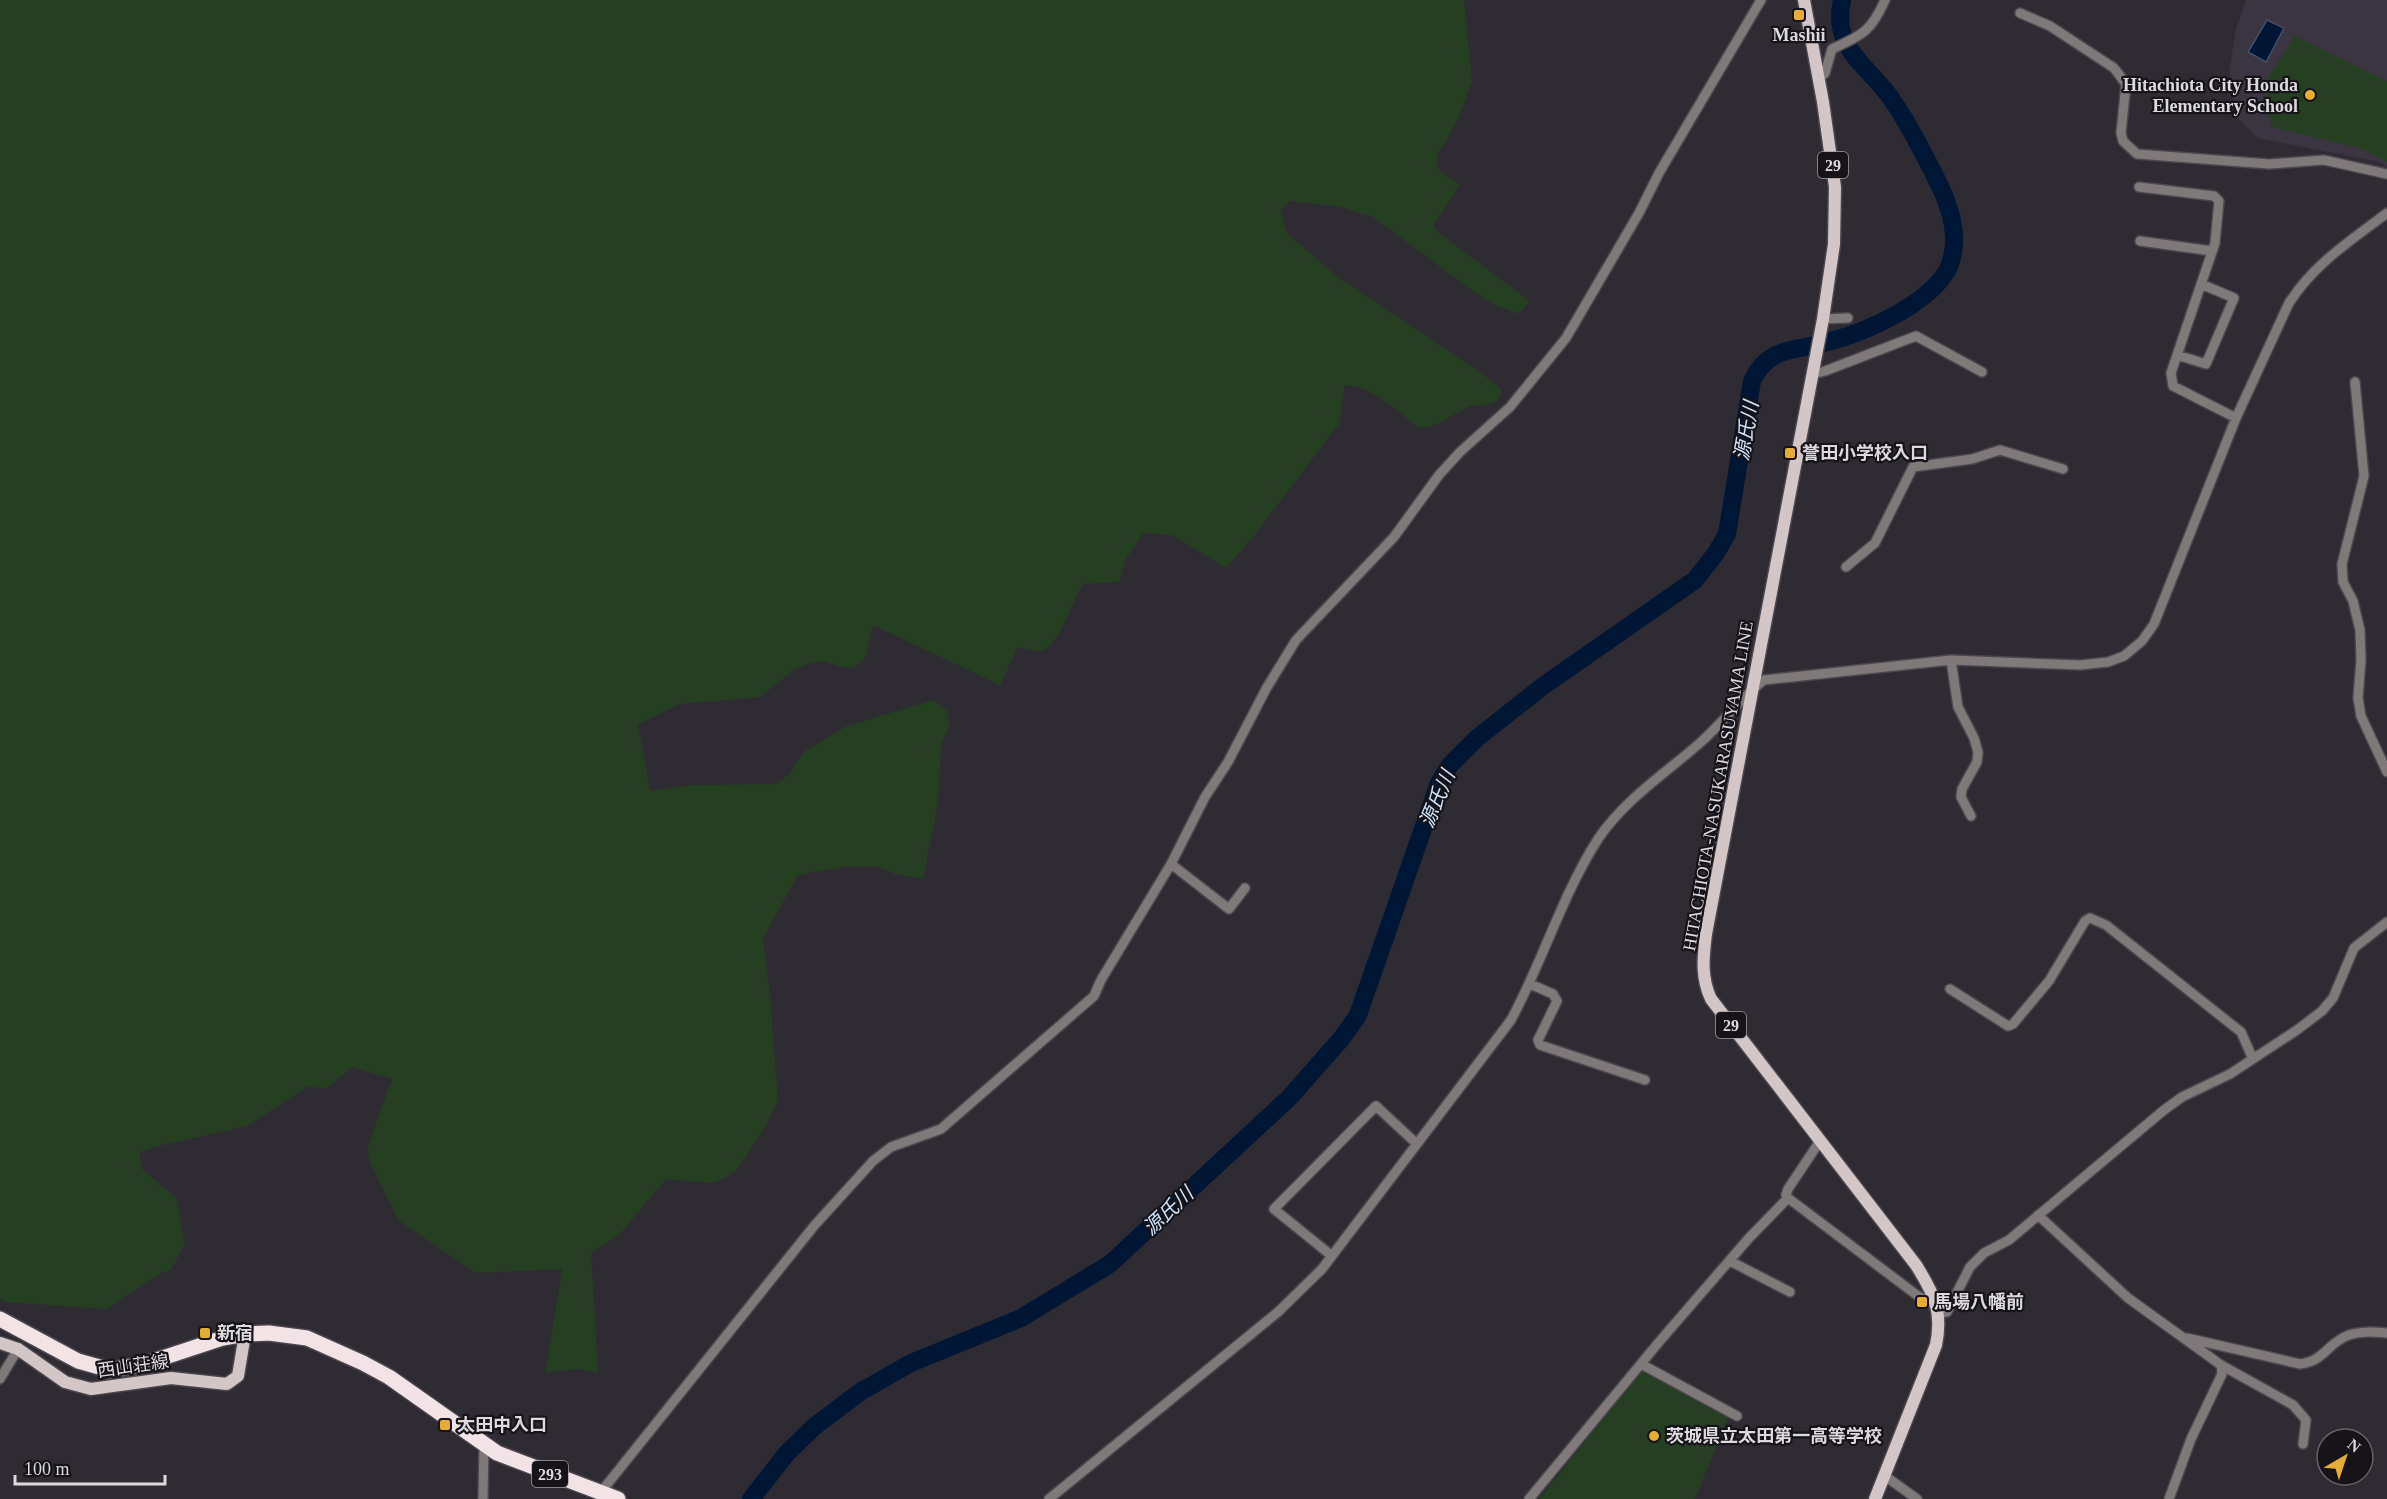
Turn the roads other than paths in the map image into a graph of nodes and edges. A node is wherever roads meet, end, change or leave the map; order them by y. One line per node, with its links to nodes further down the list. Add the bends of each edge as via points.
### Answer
1 (1761, 0): 25 (street, via 1566,338 1510,407 1439,475 1394,537 1296,640)
2 (1804, 0): 5 (main road, HITACHIOTA-NASUKARASUYAMA LINE / 29)
3 (1885, 0): 5 (street, via 1876,20 1862,34 1832,49 1825,73)
4 (2020, 13): 6 (street, via 2050,26 2122,77 2126,84 2121,133 2127,146 2137,154 2269,164 2324,160)
5 (1819, 79): 13 (main road, HITACHIOTA-NASUKARASUYAMA LINE / 29, via 1836,195 1834,244)
6 (2387, 174)
7 (2139, 187): 10 (street, via 2214,196 2219,201)
8 (2387, 213): 18 (street, via 2323,261 2299,288)
9 (2140, 241): 10 (street)
10 (2212, 251): 11 (street)
11 (2201, 284): 14 (street); 14 (street, via 2234,297 2206,364)
12 (1848, 318): 13 (street)
13 (1822, 325): 15 (main road, HITACHIOTA-NASUKARASUYAMA LINE / 29)
14 (2178, 355): 18 (street, via 2171,373 2173,386)
15 (1813, 370): 16 (street, via 1826,371 1916,336); 22 (main road, HITACHIOTA-NASUKARASUYAMA LINE / 29)
16 (1982, 372)
17 (2355, 382): 23 (street, via 2364,476 2342,564 2343,582 2353,601 2360,630 2361,716)
18 (2236, 418): 21 (street, via 2154,624 2142,641 2124,656 2080,665)
19 (2063, 469): 20 (street, via 2000,450 1971,459 1913,466 1875,543)
20 (1846, 567)
21 (1952, 660): 22 (street, via 1776,678 1764,680); 24 (street, via 1958,707 1978,752 1961,797)
22 (1754, 688): 28 (street, via 1701,742 1628,803 1600,837 1578,874); 32 (main road, HITACHIOTA-NASUKARASUYAMA LINE / 29, via 1706,934 1704,982 1719,1010)
23 (2387, 772)
24 (1971, 816)
25 (1171, 864): 26 (street, via 1229,909); 53 (street, via 1094,996 941,1129 891,1148 873,1161 814,1226)
26 (1245, 888)
27 (2387, 922): 30 (street, via 2354,948 2333,999 2322,1011)
28 (1530, 984): 31 (street, via 1553,994 1557,1000 1538,1040 1540,1045); 33 (street, via 1511,1020)
29 (1950, 989): 30 (street, via 2008,1026 2013,1024 2049,981 2090,918 2106,925 2233,1025 2241,1032)
30 (2253, 1059): 35 (street, via 2164,1110)
31 (1645, 1080)
32 (1820, 1141): 34 (street, via 1788,1189); 39 (main road, HITACHIOTA-NASUKARASUYAMA LINE / 29, via 1916,1265)
33 (1417, 1144): 36 (street); 36 (street, via 1376,1106 1274,1209)
34 (1788, 1198): 37 (street); 39 (street)
35 (2038, 1215): 39 (street, via 2009,1240 1984,1253 1970,1267 1950,1308); 43 (street, via 2128,1298)
36 (1332, 1256): 56 (street, via 1278,1312)
37 (1730, 1261): 38 (street); 46 (street)
38 (1790, 1292)
39 (1938, 1310): 52 (main road, via 1936,1345)
40 (0, 1319): 42 (highway, 293, via 72,1358 110,1370)
41 (2387, 1332): 43 (street, via 2348,1335 2313,1362 2300,1364)
42 (245, 1335): 45 (main road, 西山荘線, via 237,1376 220,1385 184,1377 91,1389 65,1382); 51 (highway, 293, via 269,1333 307,1338 363,1363 414,1393)
43 (2182, 1337): 47 (street)
44 (0, 1343): 45 (main road, 西山荘線)
45 (18, 1349): 48 (street)
46 (1641, 1364): 49 (street); 57 (street)
47 (2221, 1365): 50 (street, via 2293,1406 2306,1420); 60 (street, via 2222,1374 2191,1439)
48 (0, 1379)
49 (1737, 1416)
50 (2303, 1444)
51 (484, 1446): 53 (highway, 293); 54 (street)
52 (1885, 1476): 58 (main road); 59 (street)
53 (601, 1492): 55 (highway, 293)
54 (483, 1499)
55 (618, 1499)
56 (1049, 1499)
57 (1529, 1499)
58 (1875, 1499)
59 (1917, 1499)
60 (2169, 1499)

